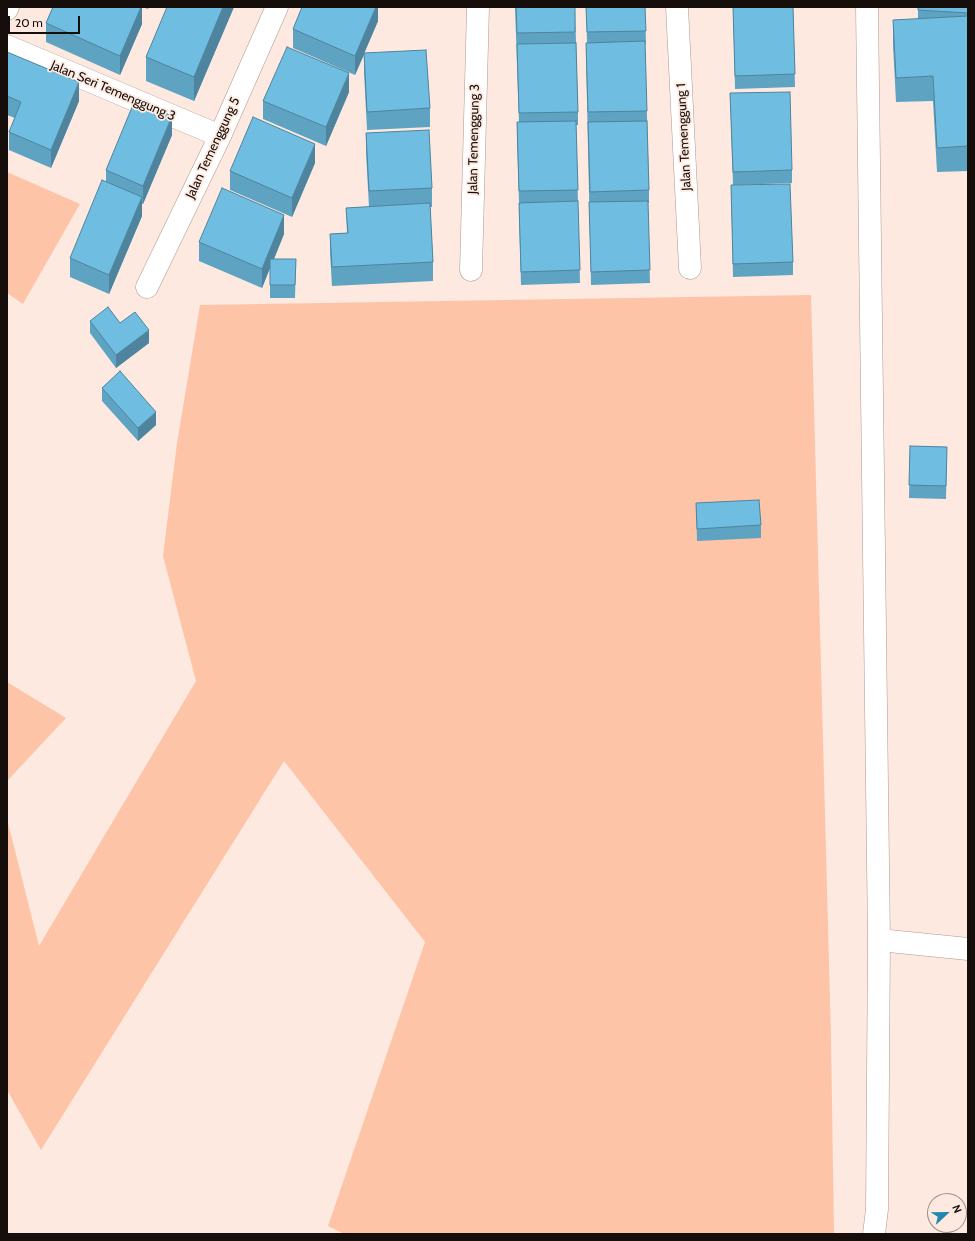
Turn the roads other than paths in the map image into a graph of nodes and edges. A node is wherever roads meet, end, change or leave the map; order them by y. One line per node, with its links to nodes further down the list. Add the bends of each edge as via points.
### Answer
1 (277, 7): 6 (street, Jalan Temenggung 5)
2 (478, 7): 8 (street, Jalan Temenggung 3)
3 (677, 7): 7 (street, Jalan Temenggung 1)
4 (867, 7): 10 (street)
5 (7, 46): 6 (street, Jalan Seri Temenggung 3)
6 (220, 136): 9 (street, Jalan Temenggung 5)
7 (690, 268)
8 (471, 270)
9 (147, 287)
10 (879, 940): 11 (street); 12 (street, via 877,1209)
11 (968, 949)
12 (874, 1234)

